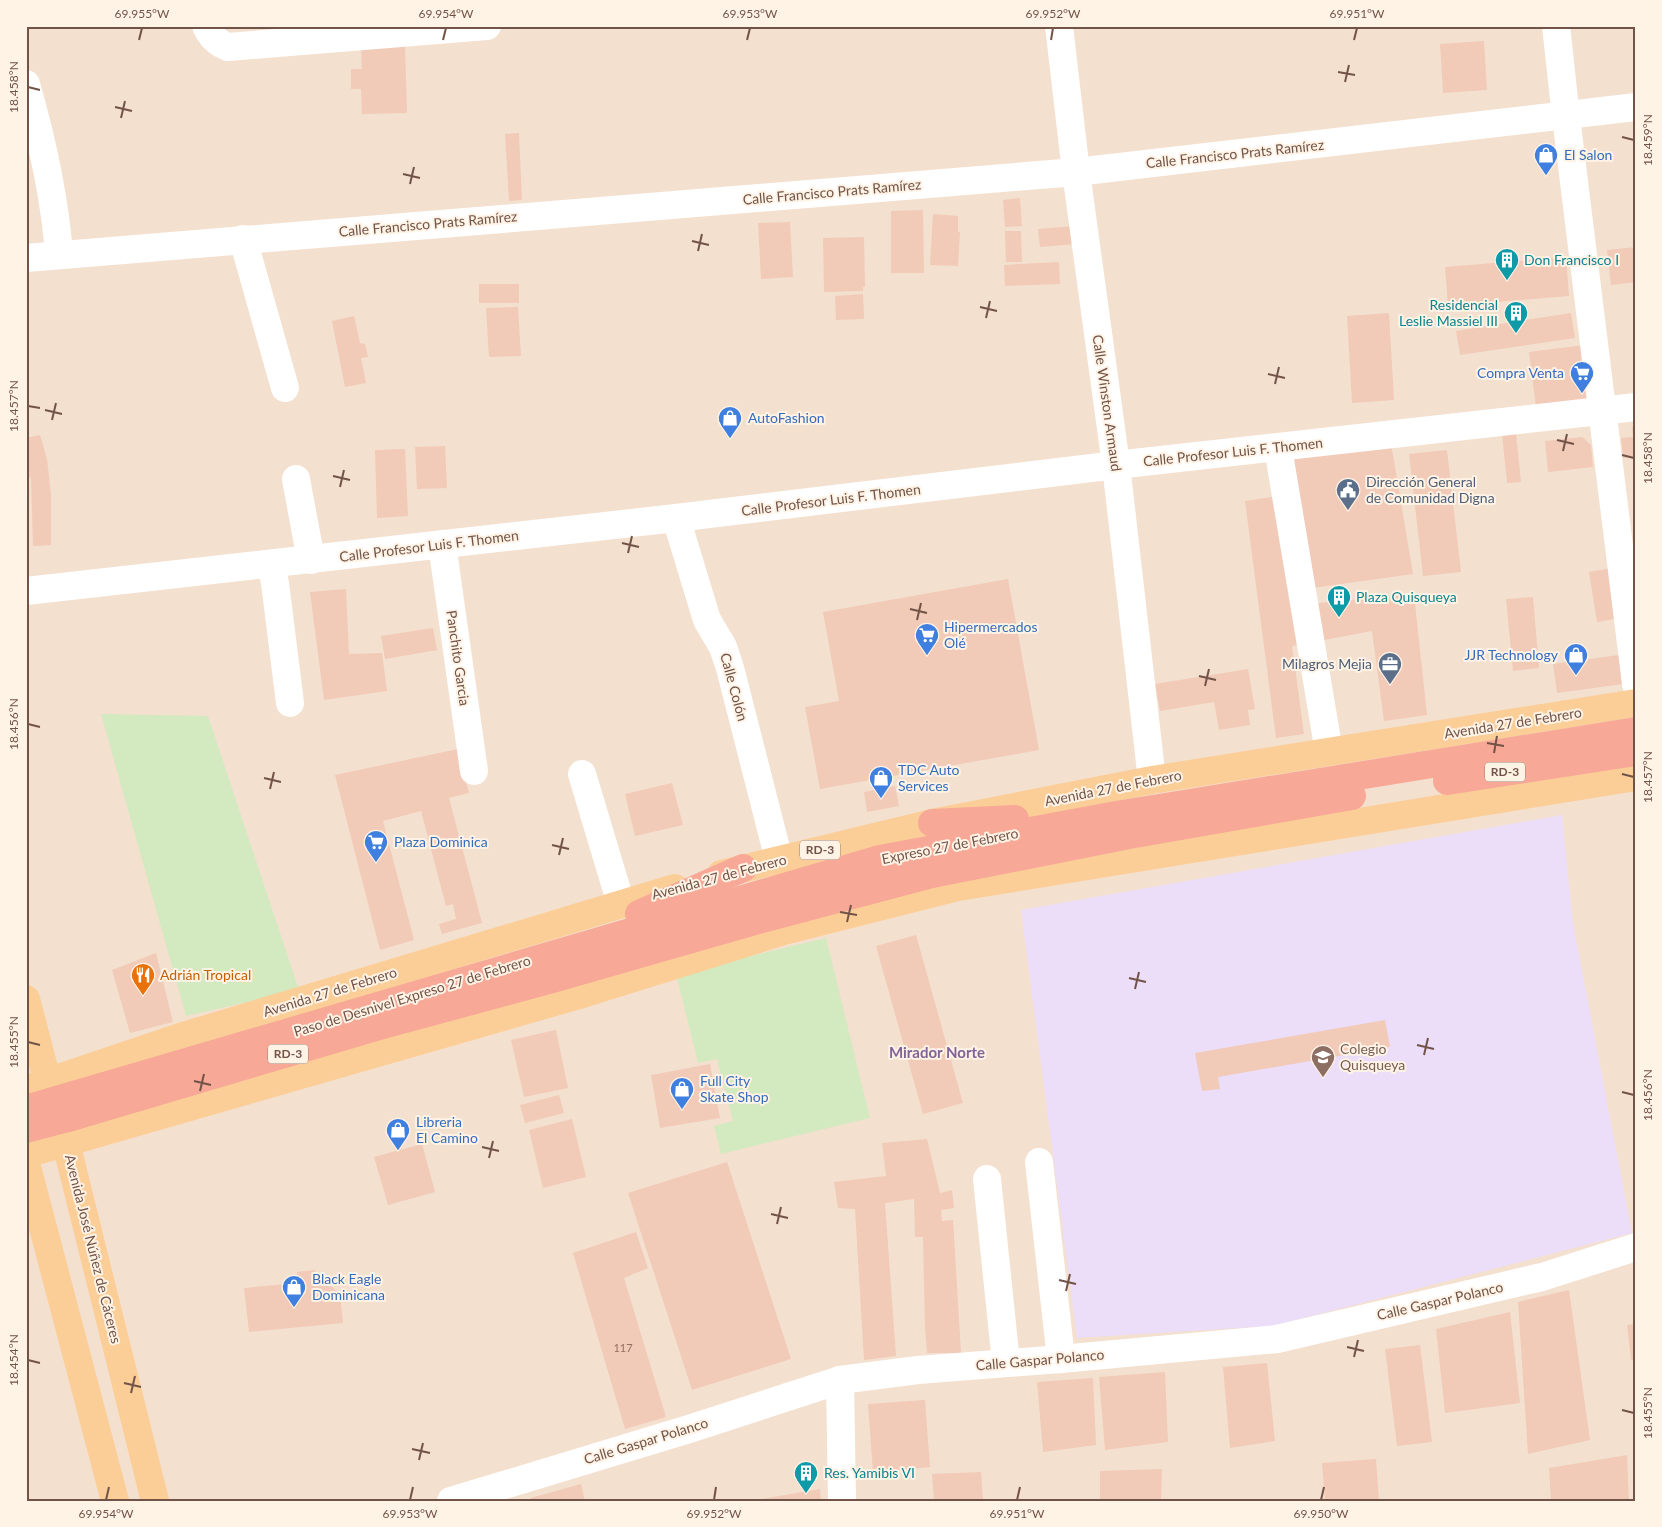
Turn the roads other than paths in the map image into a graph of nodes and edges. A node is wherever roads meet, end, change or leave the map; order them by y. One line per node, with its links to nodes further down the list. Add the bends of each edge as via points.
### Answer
1 (206, 26): 2 (street, via 219,44 228,47)
2 (487, 26)
3 (1059, 26): 8 (street, Calle Winston Armaud)
4 (1556, 26): 7 (street)
5 (26, 84): 10 (street, via 51,191)
6 (1636, 107): 7 (street, Calle Francisco Prats Ramírez)
7 (1566, 117): 8 (street, Calle Francisco Prats Ramírez); 14 (street)
8 (1076, 172): 9 (street, Calle Francisco Prats Ramírez); 16 (street, Calle Winston Armaud)
9 (242, 239): 10 (street, Calle Francisco Prats Ramírez); 12 (street)
10 (59, 255): 11 (street, Calle Francisco Prats Ramírez)
11 (26, 258)
12 (285, 388)
13 (1636, 407): 14 (street, Calle Profesor Luis F. Thomen)
14 (1603, 411): 15 (street, Calle Profesor Luis F. Thomen); 23 (street)
15 (1278, 448): 16 (street, Calle Profesor Luis F. Thomen); 27 (street)
16 (1116, 465): 18 (street, Calle Profesor Luis F. Thomen); 32 (street, Calle Winston Armaud)
17 (296, 479): 20 (street)
18 (676, 518): 19 (street, Calle Profesor Luis F. Thomen); 36 (street, Calle Colón, via 707,620 728,661)
19 (442, 544): 20 (street, Calle Profesor Luis F. Thomen); 29 (street, Panchito Garcia)
20 (311, 560): 21 (street, Calle Profesor Luis F. Thomen)
21 (271, 565): 22 (street, Calle Profesor Luis F. Thomen); 24 (street)
22 (26, 592)
23 (1636, 684)
24 (290, 703)
25 (1636, 703): 27 (main road, Avenida 27 de Febrero / RD-3)
26 (1636, 731): 33 (highway, RD-3)
27 (1328, 752): 32 (main road, Avenida 27 de Febrero / RD-3)
28 (1636, 752): 33 (highway, RD-3)
29 (474, 771)
30 (582, 774): 39 (street)
31 (1636, 776): 38 (main road, RD-3)
32 (1152, 780): 34 (main road, Avenida 27 de Febrero / RD-3)
33 (1373, 783): 35 (highway, Expreso 27 de Febrero / RD-3)
34 (932, 822): 35 (highway); 36 (main road, Avenida 27 de Febrero / RD-3)
35 (1123, 825): 38 (highway); 41 (highway, Expreso 27 de Febrero / RD-3, via 758,920)
36 (779, 860): 37 (main road, Avenida 27 de Febrero / RD-3)
37 (742, 868): 39 (main road, Avenida 27 de Febrero / RD-3); 41 (highway)
38 (958, 887): 40 (main road, RD-3)
39 (621, 904): 43 (main road, Avenida 27 de Febrero / RD-3, via 180,1036)
40 (784, 931): 41 (highway); 46 (main road, RD-3, via 586,993)
41 (544, 969): 44 (highway, Paso de Desnivel Expreso 27 de Febrero / RD-3, via 497,972); 45 (highway, Paso de Desnivel Expreso 27 de Febrero / RD-3, via 379,1026)
42 (26, 999): 43 (main road, Avenida José Núñez de Cáceres)
43 (41, 1087): 46 (main road, Avenida José Núñez de Cáceres)
44 (26, 1109)
45 (26, 1129)
46 (65, 1139): 47 (main road, RD-3); 56 (main road, Avenida José Núñez de Cáceres)
47 (26, 1154)
48 (1039, 1162): 52 (street)
49 (26, 1163): 55 (main road)
50 (987, 1179): 53 (street)
51 (1636, 1247): 52 (street, Calle Gaspar Polanco, via 1550,1275 1277,1340)
52 (1061, 1359): 53 (street, Calle Gaspar Polanco)
53 (1006, 1363): 54 (street, Calle Gaspar Polanco)
54 (840, 1380): 57 (street, Calle Gaspar Polanco); 58 (street)
55 (115, 1501)
56 (155, 1501)
57 (451, 1501)
58 (842, 1501)

